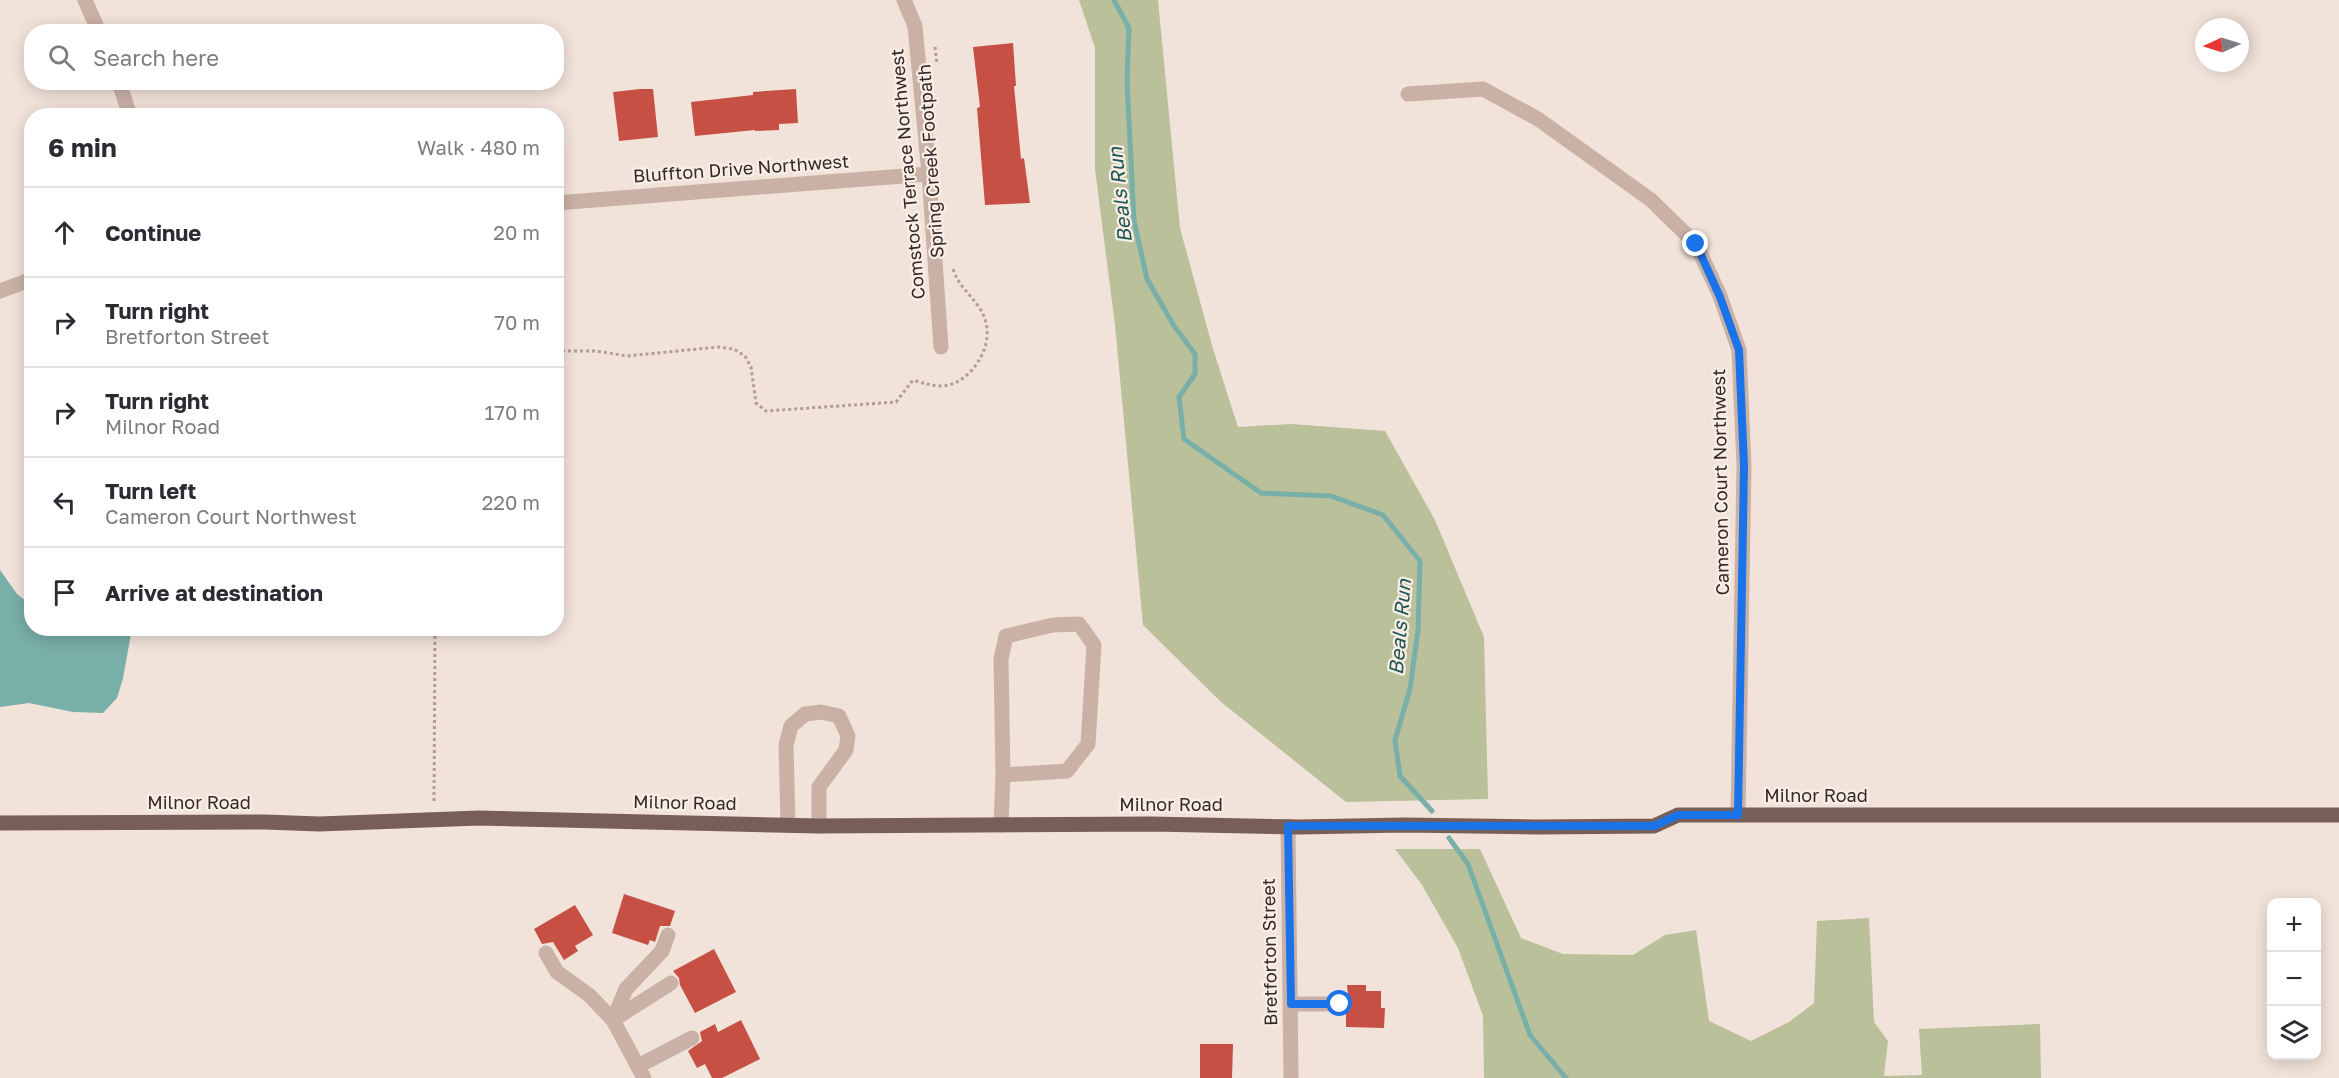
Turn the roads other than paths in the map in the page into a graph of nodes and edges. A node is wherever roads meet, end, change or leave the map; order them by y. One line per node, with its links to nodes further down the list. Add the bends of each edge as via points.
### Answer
1 (85, 0): 3 (street)
2 (904, 0): 7 (street, Comstock Terrace Northwest, via 915,26)
3 (96, 24)
4 (122, 90): 6 (street)
5 (1408, 94): 13 (street, Cameron Court Northwest, via 1484,89 1538,119 1651,200 1696,244 1739,350 1744,466)
6 (127, 108)
7 (929, 174): 8 (street, Bluffton Drive Northwest); 11 (street, Comstock Terrace Northwest)
8 (564, 202)
9 (24, 282): 10 (street)
10 (0, 291)
11 (941, 347)
12 (1003, 775): 12 (street, via 1001,659 1006,636 1053,624 1079,624 1094,645 1088,744 1067,771); 17 (street)
13 (1738, 815): 14 (main road, Milnor Road); 19 (main road, Milnor Road, via 1678,815 1654,826)
14 (2339, 815)
15 (0, 824): 16 (main road, Milnor Road, via 320,824 479,818)
16 (788, 824): 18 (main road, Milnor Road); 18 (street, via 786,745 791,726 805,714 821,712 839,716 848,736 846,750 819,787)
17 (1001, 825): 18 (main road, Milnor Road); 19 (main road, Milnor Road)
18 (819, 826)
19 (1288, 826): 23 (street, Bretforton Street)
20 (668, 935): 25 (street, via 662,951 626,989)
21 (546, 953): 25 (street, via 556,972 589,995)
22 (671, 983): 25 (street)
23 (1291, 1004): 24 (street); 28 (street, Bretforton Street)
24 (1340, 1004)
25 (613, 1020): 27 (street)
26 (692, 1038): 27 (street)
27 (641, 1072)
28 (1291, 1078)

